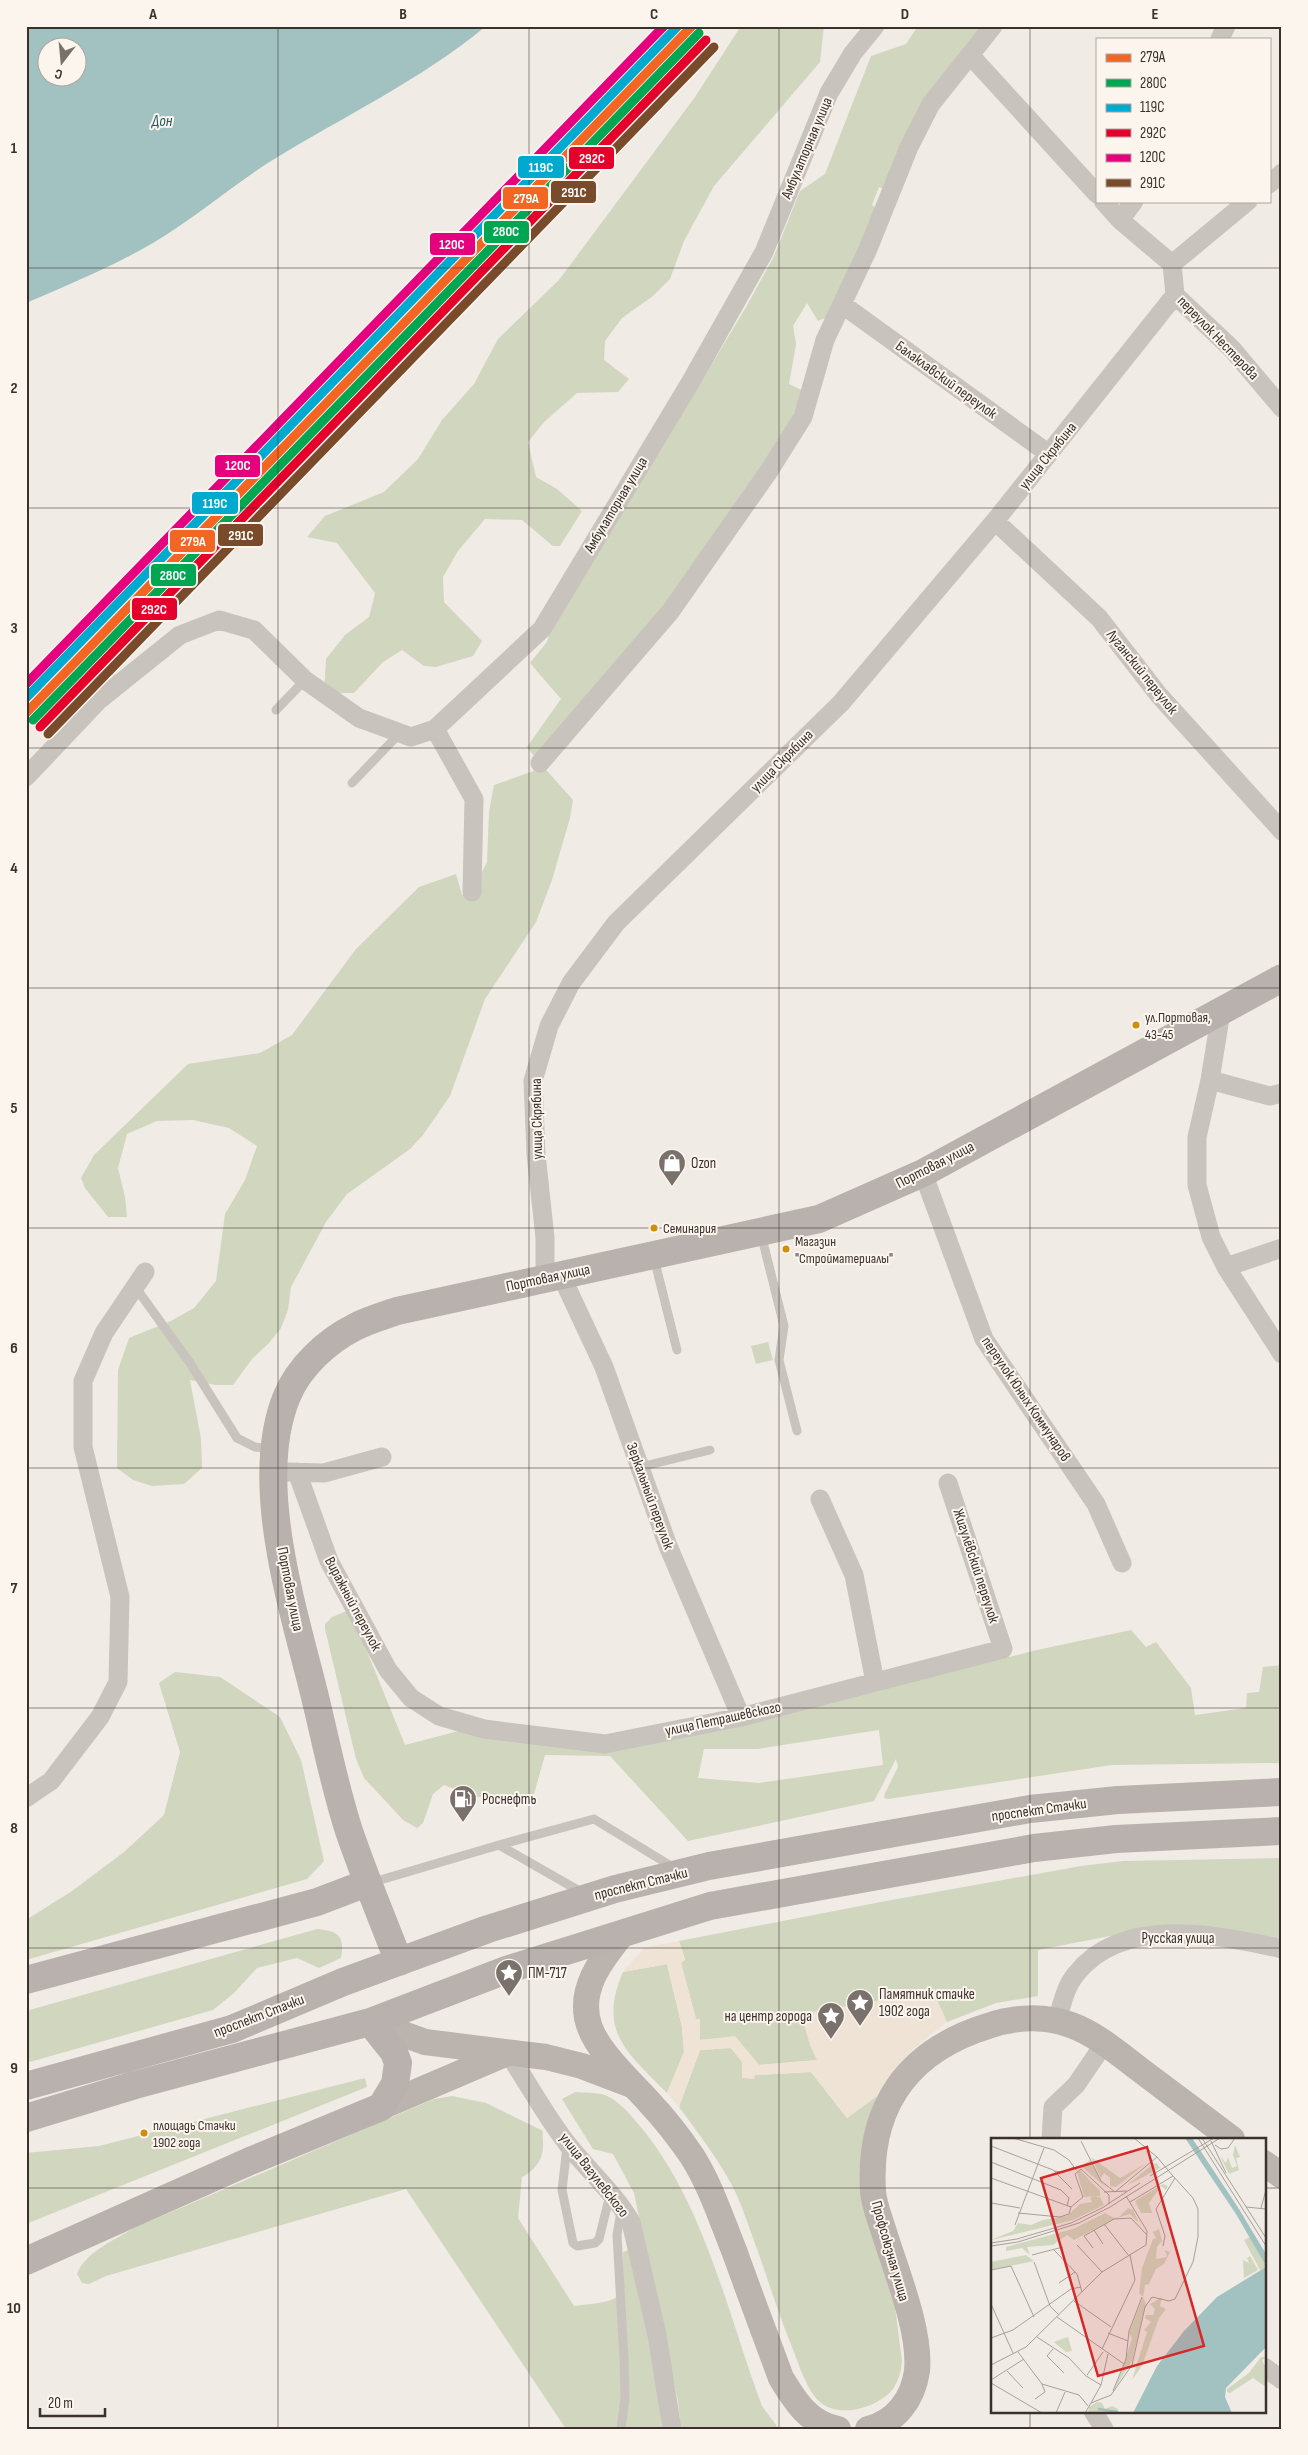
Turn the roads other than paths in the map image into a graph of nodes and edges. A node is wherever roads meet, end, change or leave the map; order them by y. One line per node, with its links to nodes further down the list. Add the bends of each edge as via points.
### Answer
1 (875, 26): 21 (street, Амбулаторная улица, via 853,53 829,93 764,252 690,383 542,629)
2 (992, 26): 5 (street)
3 (1226, 26): 4 (street)
4 (1220, 38)
5 (970, 55): 8 (street); 15 (street, via 931,104 909,146)
6 (1282, 173): 7 (street)
7 (1270, 183)
8 (1096, 193)
9 (1104, 202): 12 (street)
10 (1133, 202): 12 (street)
11 (1247, 202): 13 (street)
12 (1120, 220): 13 (street)
13 (1172, 264): 14 (street, переулок Нестерова)
14 (1175, 295): 16 (street, переулок Нестерова, via 1232,349); 17 (street, улица Скрябина)
15 (843, 305): 17 (street, Балаклавский переулок); 23 (street, via 825,340 803,417 769,471 670,612)
16 (1282, 408)
17 (1049, 454): 18 (street, улица Скрябина)
18 (995, 521): 26 (street, Луганский переулок, via 1099,618 1158,694); 37 (street, улица Скрябина, via 841,703 616,923 571,983 549,1026 533,1081 544,1238)
19 (305, 680): 20 (lane); 22 (street, Амбулаторная улица, via 359,718); 24 (street, Амбулаторная улица, via 254,630 219,620 180,636 99,700)
20 (276, 710)
21 (435, 729): 22 (street, Амбулаторная улица, via 411,737); 27 (street, via 474,799)
22 (400, 733): 25 (lane)
23 (540, 763)
24 (26, 777)
25 (352, 783)
26 (1282, 831)
27 (472, 892)
28 (1282, 978): 29 (main road, Портовая улица)
29 (1221, 1012): 30 (street); 32 (main road, Портовая улица)
30 (1210, 1080): 31 (street, via 1270,1096); 36 (street, via 1197,1137 1197,1185 1210,1237)
31 (1282, 1093)
32 (923, 1173): 33 (main road, Портовая улица, via 819,1219); 48 (street, переулок Юных Коммунаров, via 984,1339 1096,1504)
33 (760, 1231): 35 (main road, Портовая улица); 41 (lane, via 784,1326 779,1360)
34 (1282, 1248): 36 (street)
35 (653, 1255): 37 (main road, Портовая улица); 39 (lane)
36 (1226, 1267): 40 (street)
37 (553, 1277): 44 (main road, Портовая улица, via 397,1311 355,1327 330,1344 307,1364 287,1395 277,1428); 45 (street, Зеркальный переулок, via 604,1367)
38 (140, 1280): 44 (lane, via 237,1438); 54 (street, via 104,1333 83,1381 83,1447 120,1597 118,1682 100,1717 51,1781)
39 (677, 1350)
40 (1282, 1354)
41 (797, 1431)
42 (710, 1450): 45 (lane)
43 (382, 1457): 44 (street, via 324,1473)
44 (281, 1464): 51 (street, Виражный переулок, via 388,1670 411,1698); 58 (main road, Портовая улица, via 286,1586 337,1787)
45 (640, 1467): 52 (street, Зеркальный переулок, via 668,1546)
46 (948, 1483): 49 (street, Жигулёвский переулок)
47 (820, 1499): 50 (street, via 854,1575)
48 (1122, 1562)
49 (1003, 1650): 50 (street, улица Петрашевского)
50 (875, 1682): 52 (street, улица Петрашевского)
51 (439, 1716): 52 (street, улица Петрашевского, via 484,1729 605,1744)
52 (741, 1718)
53 (1282, 1792): 57 (main road, проспект Стачки, via 1118,1800 1030,1809)
54 (26, 1798)
55 (1282, 1831): 60 (main road, проспект Стачки, via 1116,1839 1034,1848 710,1906)
56 (499, 1845): 57 (lane, via 594,1818); 58 (lane); 59 (lane)
57 (682, 1873): 59 (main road, проспект Стачки)
58 (368, 1883): 62 (main road, Портовая улица); 63 (main road, via 317,1902)
59 (590, 1897): 62 (main road, проспект Стачки, via 488,1929)
60 (623, 1933): 65 (main road, проспект Стачки, via 506,1970); 69 (main road, via 598,1965 586,2005 590,2028)
61 (1282, 1949): 64 (street, Русская улица, via 1201,1936 1149,1935 1125,1939 1104,1948 1075,1975 1067,1988)
62 (399, 1962): 68 (main road, проспект Стачки, via 232,2029)
63 (26, 1980)
64 (1057, 2020): 66 (main road, Профсоюзная улица); 82 (main road, Профсоюзная улица, via 1036,2018 998,2022 950,2040 912,2068 889,2100 877,2131 873,2158 874,2194 913,2329 917,2369 904,2407)
65 (370, 2022): 67 (main road, via 425,2042); 70 (main road, via 398,2062 395,2084); 71 (main road, проспект Стачки)
66 (1104, 2044): 72 (street, via 1076,2085 1053,2107); 73 (main road, Профсоюзная улица)
67 (508, 2052): 69 (main road, via 582,2066); 70 (main road); 74 (street, улица Вагулевского)
68 (26, 2086)
69 (632, 2086): 85 (main road, via 660,2114 693,2158 714,2200 781,2378 791,2395 813,2419)
70 (381, 2107): 78 (main road, via 250,2161)
71 (26, 2118)
72 (1051, 2138)
73 (1231, 2138)
74 (567, 2144): 77 (street, улица Вагулевского); 77 (lane, via 562,2190 572,2243 576,2246 595,2243)
75 (1266, 2164): 76 (main road)
76 (1282, 2176)
77 (616, 2200): 83 (lane, via 625,2398); 84 (street, улица Вагулевского, via 631,2222 645,2277)
78 (26, 2261)
79 (1266, 2368): 80 (street)
80 (1282, 2380)
81 (1094, 2412): 86 (street)
82 (876, 2428)
83 (621, 2429)
84 (672, 2429)
85 (838, 2429)
86 (1104, 2429)

